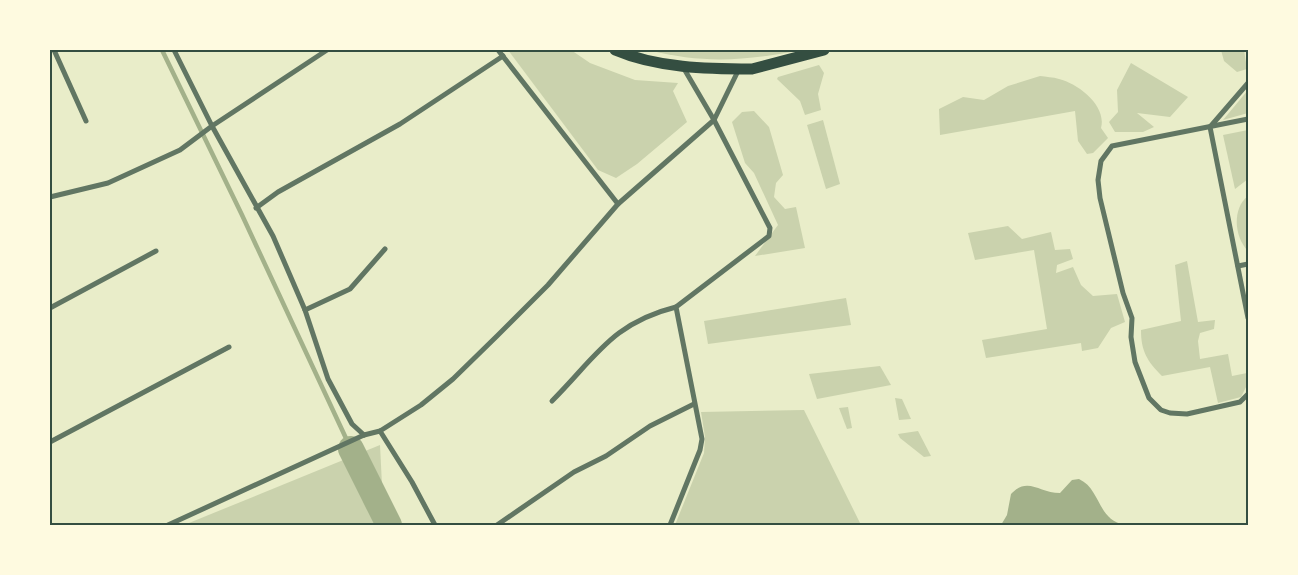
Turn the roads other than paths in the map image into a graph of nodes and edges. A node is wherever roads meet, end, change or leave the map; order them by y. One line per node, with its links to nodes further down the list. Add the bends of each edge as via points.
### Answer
1 (52, 50): 13 (street)
2 (174, 50): 15 (street)
3 (327, 50): 15 (street)
4 (498, 50): 7 (street)
5 (615, 50): 8 (main road)
6 (824, 50): 9 (main road, via 752,69)
7 (503, 56): 17 (street); 18 (street, via 400,124 278,192)
8 (683, 66): 9 (main road); 12 (street)
9 (740, 69): 12 (street)
10 (1248, 82): 14 (street)
11 (1248, 119): 14 (street)
12 (714, 120): 17 (street); 23 (street, via 768,221 769,236)
13 (86, 121)
14 (1210, 127): 22 (street); 28 (street, via 1112,146 1101,160 1100,198 1123,294 1132,318 1134,362 1149,398 1161,410 1187,414 1240,402)
15 (210, 128): 16 (street, via 180,150 108,183); 18 (street)
16 (50, 197)
17 (618, 204): 31 (street, via 548,285 453,379 421,405)
18 (256, 208): 25 (street, via 273,236)
19 (385, 249): 25 (street, via 350,289)
20 (156, 251): 24 (street)
21 (1248, 264): 22 (street)
22 (1238, 266): 26 (street)
23 (676, 307): 29 (street, via 652,313 612,337); 30 (street)
24 (50, 308)
25 (305, 310): 32 (street, via 328,379 352,424)
26 (1248, 318)
27 (228, 347): 33 (street)
28 (1248, 394)
29 (552, 401)
30 (694, 404): 36 (street, via 650,426); 37 (street, via 702,438 700,450)
31 (380, 431): 32 (street); 35 (street)
32 (364, 435): 34 (street)
33 (50, 442)
34 (168, 525)
35 (434, 525)
36 (497, 525)
37 (670, 525)

